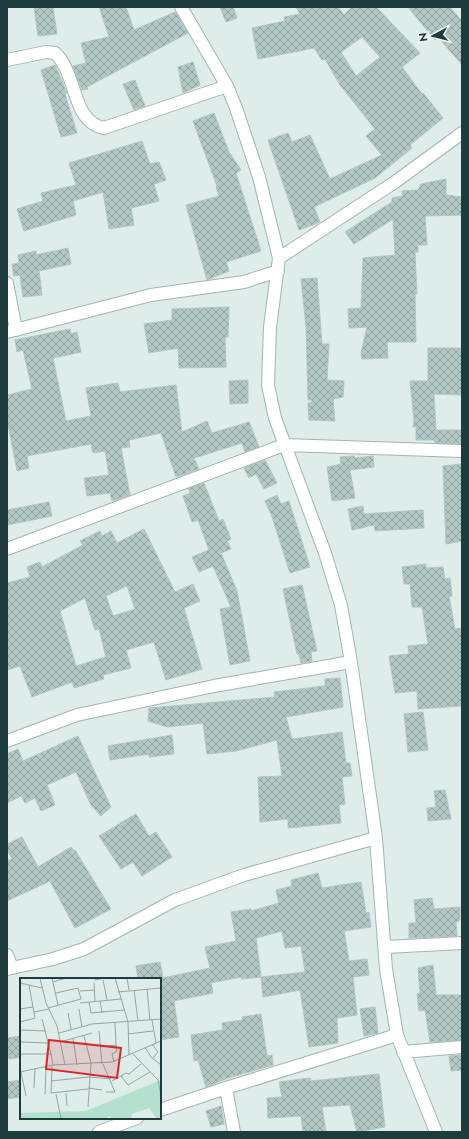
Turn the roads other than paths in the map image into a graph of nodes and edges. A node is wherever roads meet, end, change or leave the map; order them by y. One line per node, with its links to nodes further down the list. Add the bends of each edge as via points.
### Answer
1 (181, 7): 3 (street)
2 (7, 60): 3 (street, via 46,52 55,53 67,66 84,117 94,126 104,128)
3 (227, 86): 5 (street, via 259,177)
4 (462, 133): 5 (street, via 395,182)
5 (279, 258): 6 (street)
6 (278, 271): 8 (street, via 244,282 151,295); 9 (street, via 270,327 268,385)
7 (7, 283): 8 (street)
8 (11, 331)
9 (284, 444): 10 (street); 11 (street); 12 (street, via 325,553 341,606)
10 (462, 450)
11 (7, 549)
12 (351, 662): 13 (street, via 214,686 77,715); 14 (street)
13 (7, 741)
14 (376, 838): 16 (street); 18 (street, via 244,875 182,897 84,949)
15 (462, 943): 16 (street)
16 (386, 947): 19 (street, via 386,969)
17 (7, 955): 18 (street)
18 (10, 968)
19 (396, 1035): 21 (street); 22 (street)
20 (462, 1047): 21 (street)
21 (403, 1052): 27 (street)
22 (226, 1088): 23 (street); 26 (street)
23 (161, 1110)
24 (134, 1119): 25 (street)
25 (99, 1132)
26 (234, 1132)
27 (436, 1132)

